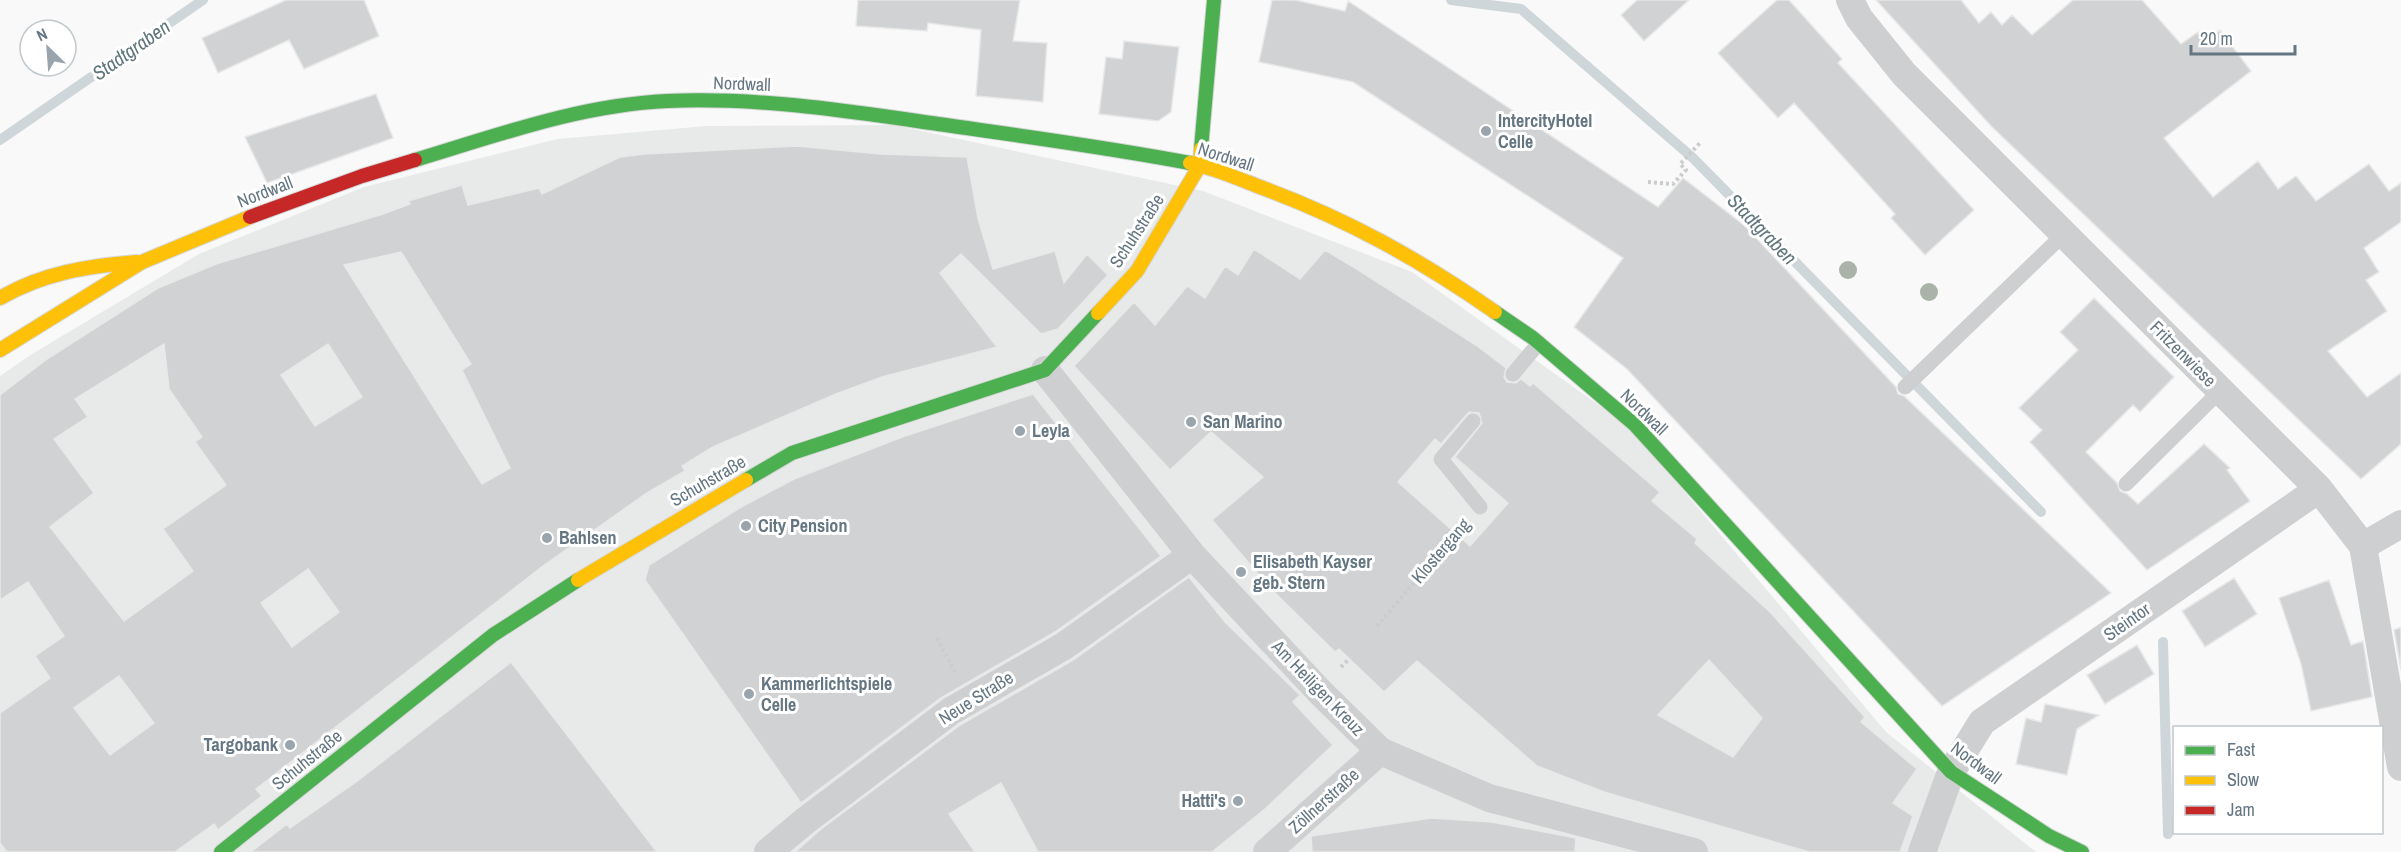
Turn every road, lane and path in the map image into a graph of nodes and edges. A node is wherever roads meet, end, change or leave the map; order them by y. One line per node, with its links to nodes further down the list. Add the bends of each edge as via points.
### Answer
1 (1214, 0): 4 (main road)
2 (1850, 0): 6 (street, Fritzenwiese, via 1859,18 1904,74)
3 (1700, 143): 5 (path, via 1680,164 1686,170 1673,184)
4 (1200, 165): 7 (main road, Nordwall, via 807,105 666,101 587,111 529,125 362,176); 9 (main road, Nordwall, via 1318,208 1374,236 1438,272); 11 (main road, Schuhstraße, via 1137,271)
5 (1648, 182)
6 (2063, 235): 13 (lane); 14 (street, Fritzenwiese)
7 (142, 262): 8 (main road, Nordwall, via 85,266 35,278); 10 (main road, Nordwall)
8 (0, 298)
9 (1539, 343): 12 (lane); 28 (main road, Nordwall, via 1635,425)
10 (0, 350)
11 (1045, 370): 21 (street, Am Heiligen Kreuz); 29 (main road, Schuhstraße, via 792,453 624,549 493,635)
12 (1513, 374)
13 (1905, 387)
14 (2220, 391): 16 (lane); 17 (street, Fritzenwiese)
15 (1473, 421): 18 (lane, Klostergang, via 1441,459)
16 (2126, 484)
17 (2319, 489): 20 (street, Fritzenwiese); 28 (street, Steintor, via 1982,722)
18 (1480, 507): 22 (path, Klostergang)
19 (2401, 524): 20 (street)
20 (2363, 546): 24 (street, Fritzenwiese)
21 (1192, 555): 25 (street, Neue Straße, via 1064,646); 26 (street, Am Heiligen Kreuz)
22 (1377, 626)
23 (937, 638): 25 (path)
24 (2393, 663): 27 (street, Fritzenwiese)
25 (970, 700): 30 (street, Neue Straße, via 832,800)
26 (1380, 751): 31 (street, Zöllnerstraße); 32 (street, Am Heiligen Kreuz, via 1489,798)
27 (2401, 767)
28 (1952, 772): 33 (street, Steintor); 34 (main road, Nordwall, via 2049,836)
29 (221, 852)
30 (768, 852)
31 (1267, 852)
32 (1694, 852)
33 (1922, 852)
34 (2082, 852)

